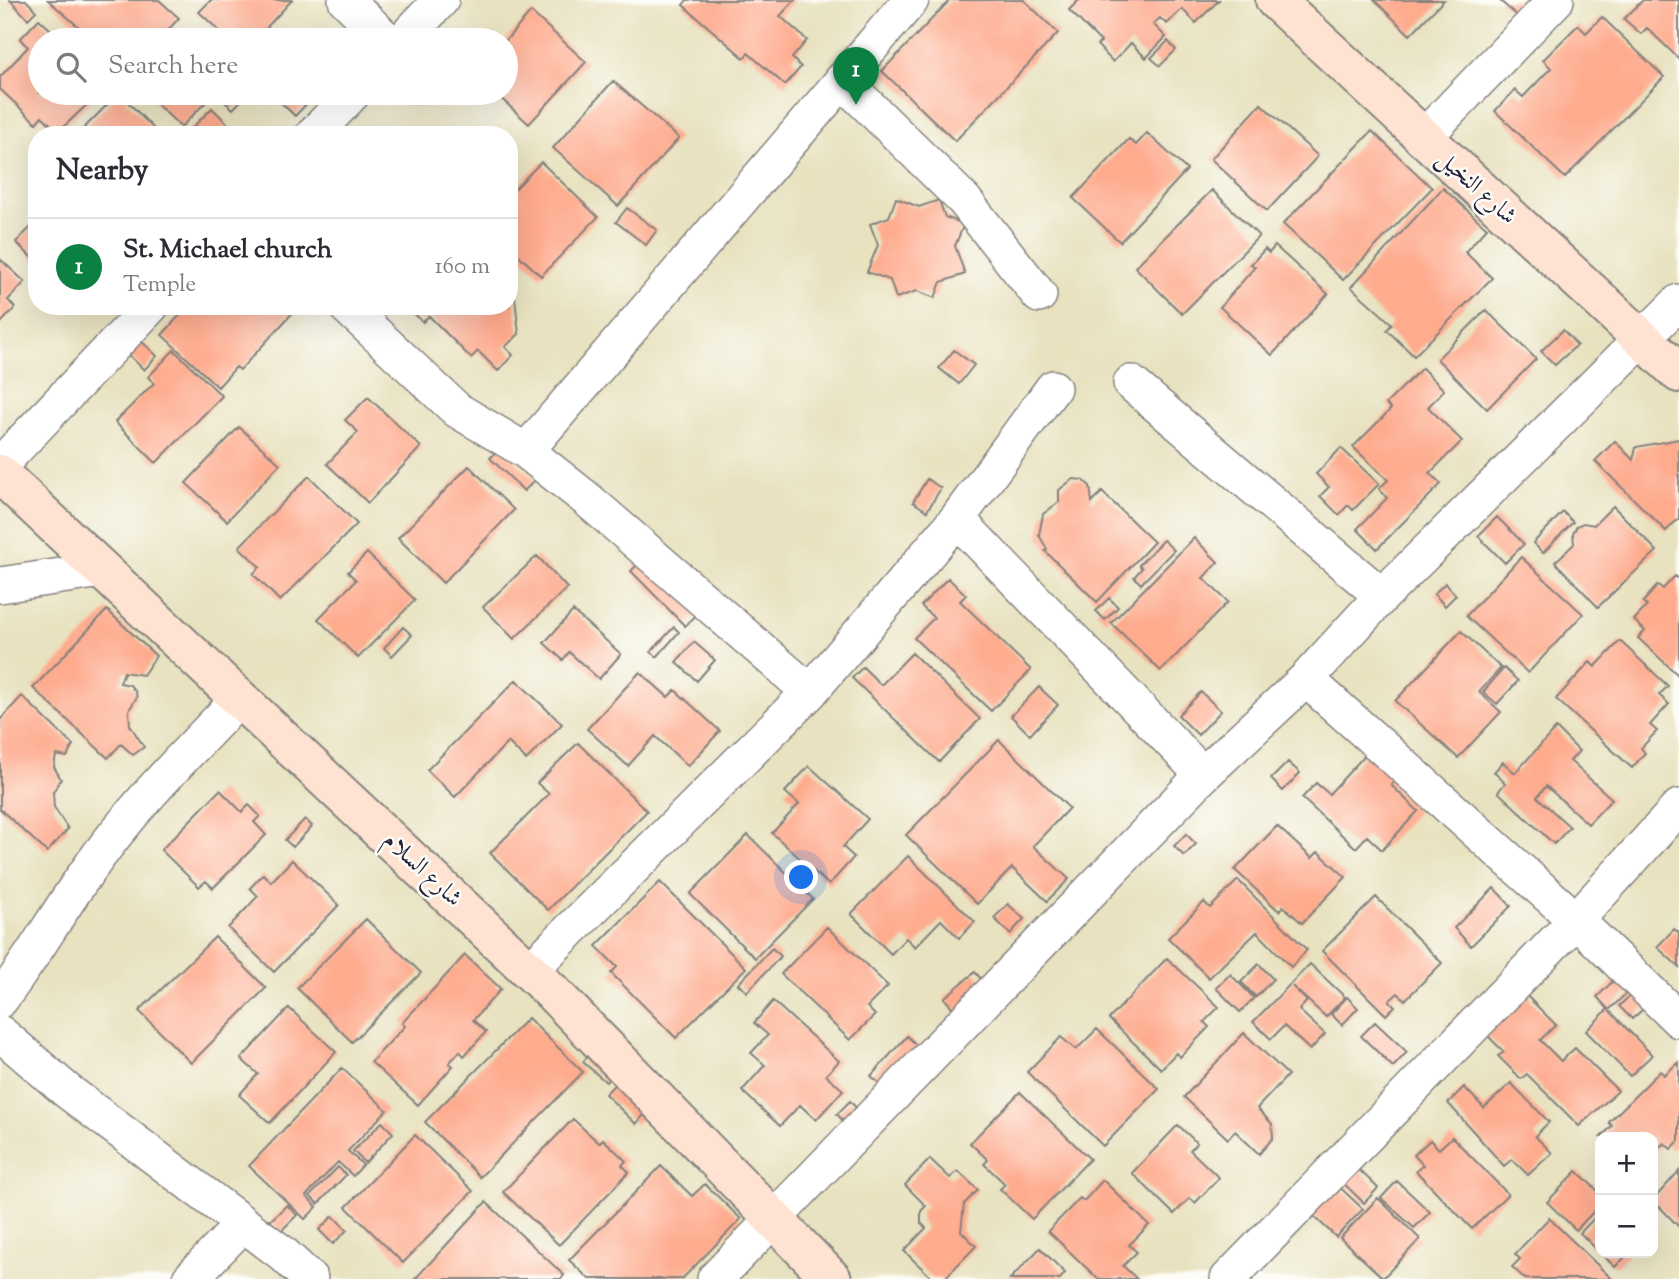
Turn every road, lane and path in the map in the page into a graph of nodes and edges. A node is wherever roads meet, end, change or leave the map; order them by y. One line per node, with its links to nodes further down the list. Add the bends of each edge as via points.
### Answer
1 (346, 0): 6 (street)
2 (441, 0): 7 (street)
3 (911, 0): 8 (street)
4 (1275, 0): 11 (street, شارع النخيل)
5 (1556, 0): 11 (street)
6 (375, 28)
7 (414, 28)
8 (842, 80): 12 (street, via 964,200); 20 (street)
9 (342, 105): 10 (street)
10 (322, 126)
11 (1422, 139): 16 (street, شارع النخيل)
12 (1039, 295)
13 (1679, 302): 16 (street)
14 (142, 315): 21 (street)
15 (356, 315): 20 (street, via 457,410)
16 (1643, 339): 17 (street, شارع النخيل); 26 (street)
17 (1679, 373)
18 (1131, 383): 26 (street)
19 (1053, 388): 23 (street)
20 (526, 451): 28 (street)
21 (0, 466)
22 (0, 474): 24 (street, شارع السلام)
23 (957, 519): 28 (street); 30 (street)
24 (102, 570): 25 (street); 29 (street, شارع السلام)
25 (0, 585)
26 (1382, 596): 27 (street)
27 (1306, 679): 30 (street); 32 (street)
28 (810, 692): 33 (street)
29 (239, 699): 33 (street, شارع السلام); 34 (street, via 161,780 85,875)
30 (1203, 775): 37 (street)
31 (1679, 807): 32 (street)
32 (1576, 920): 35 (street); 43 (street)
33 (529, 971): 37 (street, شارع السلام)
34 (0, 1000)
35 (1679, 1020)
36 (0, 1033): 38 (street, via 66,1090)
37 (771, 1219): 41 (street); 42 (street, شارع السلام)
38 (242, 1224): 39 (street); 40 (street)
39 (190, 1279)
40 (310, 1279)
41 (715, 1279)
42 (832, 1279)
43 (1228, 1279)

